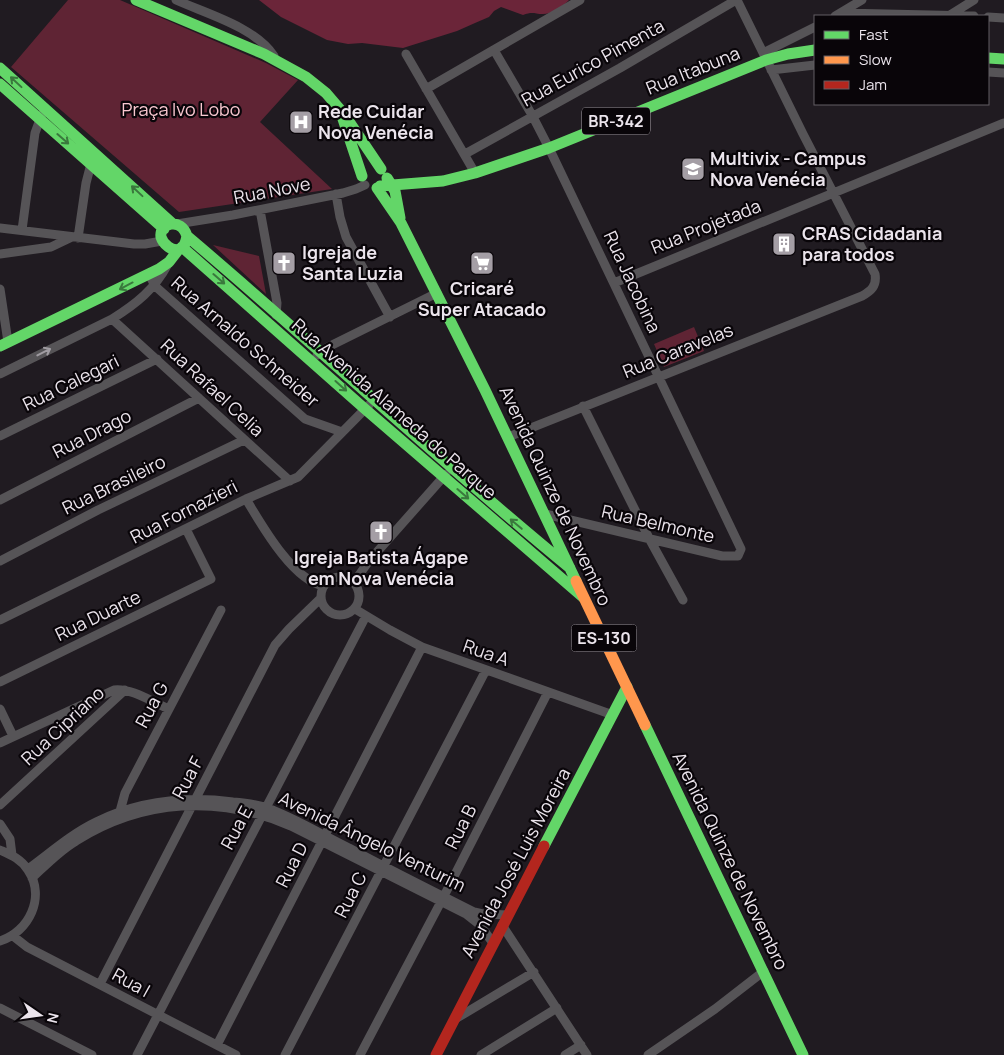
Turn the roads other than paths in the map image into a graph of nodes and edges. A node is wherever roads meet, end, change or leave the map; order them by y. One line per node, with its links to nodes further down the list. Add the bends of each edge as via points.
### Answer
1 (136, 0): 17 (street)
2 (176, 0): 17 (street, via 257,38)
3 (580, 0): 12 (street)
4 (737, 0): 18 (street); 27 (street, Rua Eurico Pimenta)
5 (862, 0): 7 (street)
6 (974, 0): 8 (street)
7 (838, 14): 8 (street)
8 (950, 15)
9 (989, 17): 10 (street)
10 (1004, 18)
11 (814, 28): 18 (street)
12 (494, 50): 24 (street); 27 (street, Rua Jacobina)
13 (814, 50): 18 (street, Rua Itabuna / BR-342)
14 (406, 54): 24 (street)
15 (989, 58): 16 (street)
16 (1004, 59)
17 (276, 60): 25 (street, via 308,78)
18 (767, 61): 19 (street); 29 (street, Rua Itabuna / BR-342); 36 (street)
19 (814, 65)
20 (0, 68): 26 (street, one-way to 20)
21 (989, 72): 22 (street)
22 (1004, 73)
23 (0, 84): 26 (street)
24 (426, 89): 30 (street)
25 (340, 108): 33 (street); 34 (street)
26 (42, 114): 31 (street); 43 (street, via 35,132)
27 (532, 115): 29 (street, Rua Jacobina); 30 (street, Rua Eurico Pimenta)
28 (1004, 123): 36 (street, Rua Projetada)
29 (550, 148): 32 (street, Rua Itabuna / BR-342); 53 (street, Rua Jacobina)
30 (465, 154): 32 (street)
31 (93, 158): 41 (street); 46 (street)
32 (475, 172): 35 (street, Rua Itabuna / BR-342, via 438,182)
33 (383, 179): 34 (street, BR-342, via 369,188); 34 (street, via 371,166 364,170); 35 (street, BR-342); 39 (street, ES-130); 39 (street, ES-130, via 397,197)
34 (363, 180): 37 (street, Rua Nove, via 348,191)
35 (414, 184): 39 (street, via 403,200)
36 (833, 192): 53 (street, Rua Projetada); 66 (street, Rua Caravelas, via 875,274 873,288 862,296)
37 (336, 194): 38 (street, Rua Nove); 58 (street, via 346,237)
38 (260, 210): 40 (street, Rua Nove); 57 (street)
39 (401, 220): 56 (street, Avenida Quinze de Novembro / ES-130)
40 (202, 221): 41 (street, Rua Nove); 45 (street)
41 (171, 225): 45 (street, via 180,225); 47 (street, via 162,236)
42 (0, 228): 43 (street)
43 (22, 230): 44 (street)
44 (51, 234): 46 (street); 48 (street)
45 (187, 234): 49 (street); 57 (street)
46 (75, 238): 47 (street); 48 (street)
47 (164, 244): 49 (street, via 174,250); 51 (street, via 169,252)
48 (51, 247): 50 (street)
49 (181, 248): 51 (street); 60 (street, Rua Avenida Alameda do Parque, one-way to 60)
50 (0, 254)
51 (169, 262): 52 (street); 54 (street)
52 (149, 274): 54 (street); 61 (street, one-way to 61)
53 (614, 283): 66 (street, Rua Jacobina)
54 (155, 286): 59 (street); 71 (street, Rua Arnaldo Schneider, via 305,419)
55 (0, 289): 61 (street)
56 (437, 294): 58 (street); 73 (street, Avenida Quinze de Novembro / ES-130)
57 (278, 313): 60 (street); 62 (street)
58 (390, 317): 62 (street)
59 (112, 319): 63 (street, Rua Rafael Celia); 65 (street, one-way to 59)
60 (270, 324): 64 (street, Rua Avenida Alameda do Parque)
61 (4, 344)
62 (321, 352): 64 (street); 68 (street)
63 (156, 359): 67 (street, Rua Rafael Celia); 72 (street, Rua Calegari)
64 (312, 360): 70 (street, Rua Avenida Alameda do Parque, one-way to 70)
65 (0, 374)
66 (658, 376): 69 (street, Rua Caravelas); 81 (street, Rua Jacobina)
67 (200, 398): 74 (street, Rua Rafael Celia); 78 (street, Rua Drago)
68 (374, 399): 70 (street, Rua Fornazieri); 75 (street)
69 (583, 406): 73 (street, Rua Caravelas); 82 (street)
70 (365, 409): 71 (street, Rua Fornazieri); 75 (street, Rua Avenida Alameda do Parque)
71 (342, 432): 76 (street, Rua Fornazieri, via 304,472)
72 (0, 436)
73 (508, 437): 79 (street, Avenida Quinze de Novembro / ES-130)
74 (244, 440): 76 (street, Rua Rafael Celia); 83 (street, Rua Brasileiro)
75 (447, 472): 84 (street, one-way to 75); 85 (street); 87 (street, Rua Avenida Alameda do Parque, one-way to 87)
76 (290, 481): 77 (street, Rua Fornazieri)
77 (246, 499): 80 (street, Rua Fornazieri); 86 (street, via 284,556 304,577)
78 (0, 500)
79 (545, 514): 82 (street, Rua Belmonte); 84 (street, Avenida Quinze de Novembro / ES-130)
80 (186, 529): 93 (street, Rua Fornazieri); 96 (street, Rua Duarte, via 211,579)
81 (734, 532): 82 (street, Rua Belmonte, via 741,549 736,558)
82 (650, 540): 89 (street)
83 (0, 561)
84 (570, 568): 87 (street, Avenida Quinze de Novembro / ES-130)
85 (354, 582): 86 (street, via 341,577 328,581); 90 (street, via 359,598)
86 (324, 586): 88 (street)
87 (584, 597): 97 (street, Avenida Quinze de Novembro / ES-130)
88 (321, 598): 90 (street, via 323,605 332,613 344,615); 105 (street, Rua F, via 275,645)
89 (683, 600)
90 (354, 609): 92 (street, Rua A)
91 (221, 610): 101 (street, Rua G)
92 (366, 616): 94 (street, Rua A); 107 (street, Rua E)
93 (0, 620)
94 (422, 647): 95 (street, Rua A); 110 (street, Rua D)
95 (486, 670): 99 (street, Rua A); 113 (street, Rua C)
96 (0, 682)
97 (627, 687): 102 (street, Avenida José Luis Moreira); 121 (street, Avenida Quinze de Novembro / ES-130)
98 (125, 690): 101 (street); 103 (street, via 103,694); 106 (street, Rua Cipriano)
99 (548, 692): 102 (street, Rua A); 115 (street, Rua B)
100 (0, 709): 103 (street)
101 (169, 709): 108 (street, Rua G, via 125,792)
102 (613, 715): 116 (street, Avenida José Luis Moreira)
103 (14, 736): 104 (street)
104 (0, 743)
105 (194, 802): 107 (street, Avenida Ângelo Venturim, via 232,802); 108 (street, Avenida Ângelo Venturim, via 154,803); 123 (street, Rua F)
106 (0, 805)
107 (264, 811): 110 (street, Avenida Ângelo Venturim); 126 (street, Rua E)
108 (119, 816): 114 (street, Avenida Ângelo Venturim, via 95,823 73,835)
109 (0, 824): 112 (street, via 10,839)
110 (324, 839): 113 (street, Avenida Ângelo Venturim); 128 (street, Rua D)
111 (0, 850): 112 (street)
112 (12, 855): 114 (street)
113 (383, 869): 115 (street, Avenida Ângelo Venturim); 133 (street, Rua C)
114 (30, 873): 118 (street, via 35,903 24,927)
115 (442, 899): 116 (street, Avenida Ângelo Venturim, via 474,912); 120 (street, Avenida Ângelo Venturim, via 473,919); 134 (street, Rua B)
116 (508, 915): 117 (street, Avenida José Luis Moreira)
117 (502, 925): 120 (street, Avenida José Luis Moreira); 122 (street)
118 (12, 936): 119 (street); 123 (street, Rua I, via 26,947)
119 (0, 941)
120 (493, 943): 127 (street, Avenida José Luis Moreira)
121 (764, 971): 139 (street); 140 (street, Avenida Quinze de Novembro / ES-130)
122 (534, 972): 125 (street); 127 (street)
123 (100, 984): 126 (street, Rua I)
124 (0, 1008): 130 (street)
125 (556, 1008): 129 (street); 136 (street)
126 (158, 1016): 128 (street, Rua I); 131 (street, Rua E)
127 (454, 1019): 135 (street, Avenida José Luis Moreira)
128 (217, 1045): 132 (street, Rua I)
129 (580, 1045): 137 (street); 138 (street)
130 (92, 1055)
131 (137, 1055)
132 (236, 1055)
133 (285, 1055)
134 (360, 1055)
135 (436, 1055)
136 (481, 1055)
137 (565, 1055)
138 (587, 1055)
139 (648, 1055)
140 (803, 1055)

